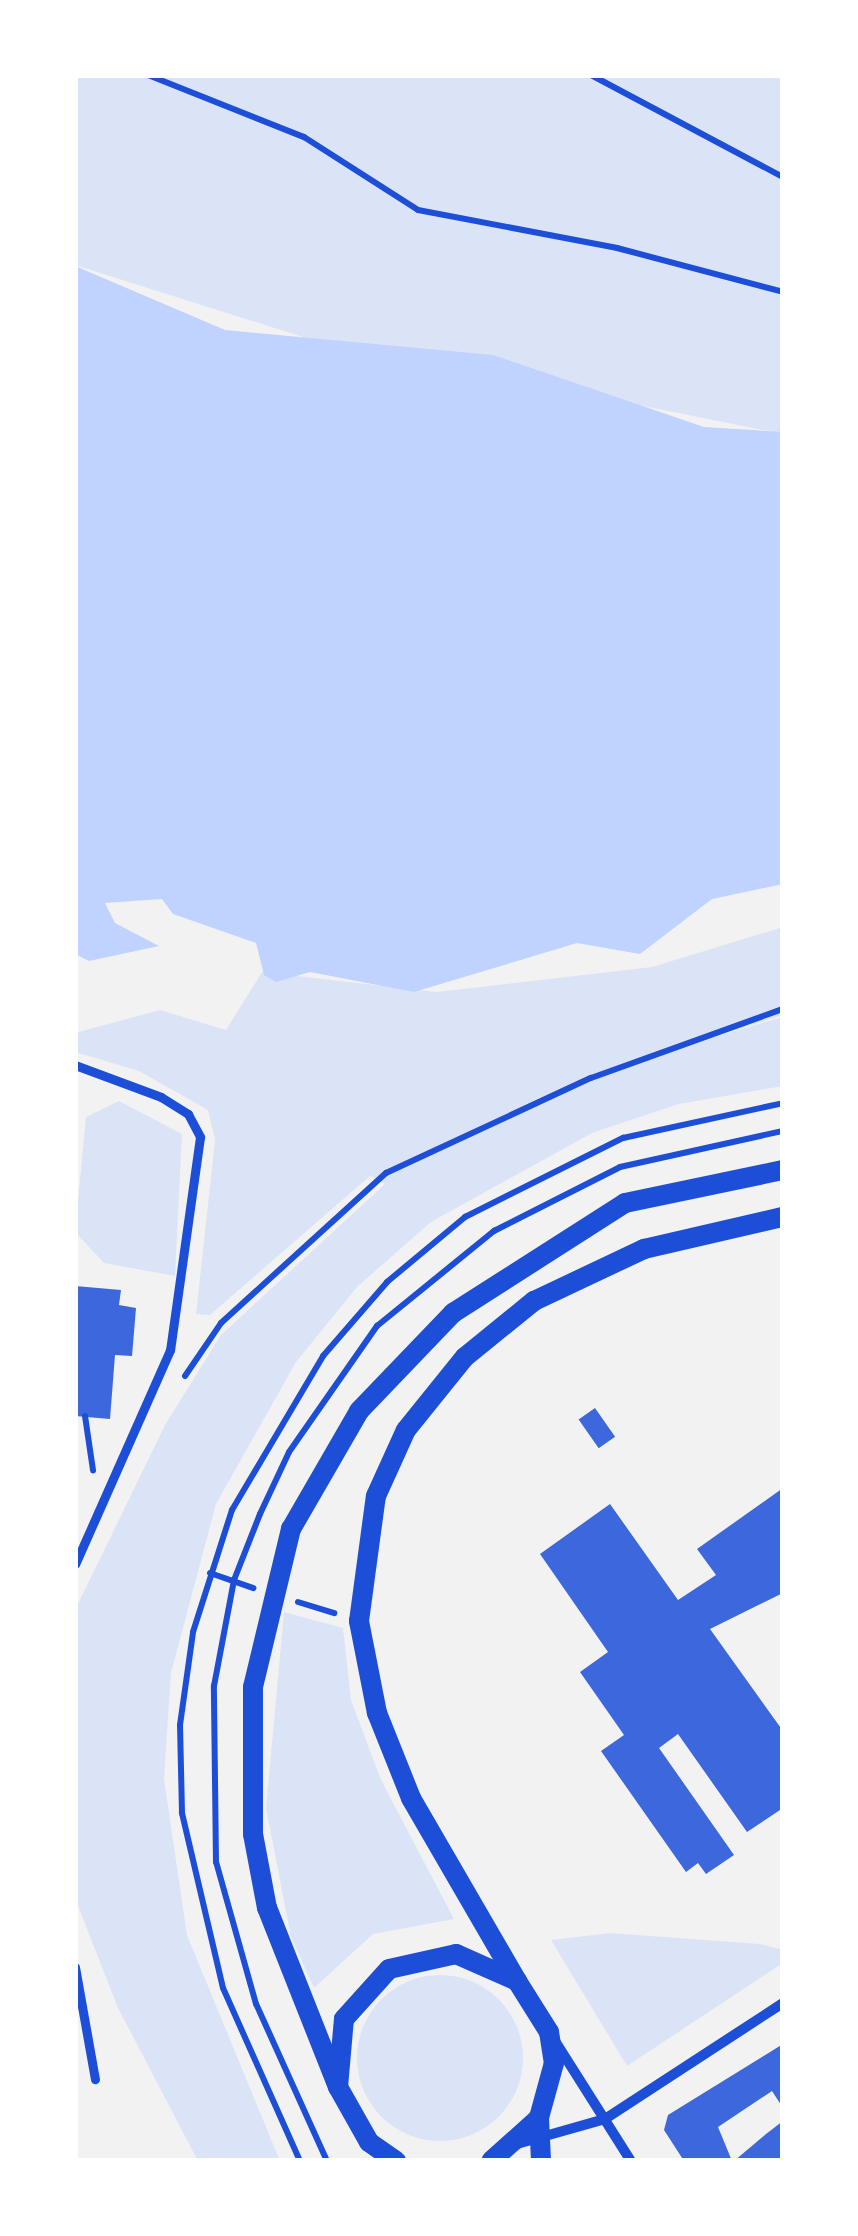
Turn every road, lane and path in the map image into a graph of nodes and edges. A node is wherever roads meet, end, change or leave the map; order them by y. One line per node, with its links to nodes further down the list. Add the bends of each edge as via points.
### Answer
1 (148, 75): 4 (path, via 304,137 418,210 616,248)
2 (592, 75): 3 (path)
3 (783, 177)
4 (783, 292)
5 (783, 1008): 9 (path, via 591,1078 386,1173 221,1323)
6 (75, 1065): 11 (street, via 162,1097 188,1114 200,1136 181,1312)
7 (783, 1170): 18 (main road, via 624,1204 452,1313 360,1411 290,1529 253,1687 254,1834 267,1908)
8 (783, 1217): 14 (main road, via 644,1249 534,1300 465,1358 406,1430 376,1496 359,1621 378,1713 411,1798)
9 (172, 1395)
10 (85, 1416): 11 (path)
11 (96, 1507): 12 (street)
12 (75, 1564)
13 (75, 1967): 17 (street)
14 (517, 1981): 16 (main road); 18 (main road, via 456,1954 389,1969 344,2020)
15 (783, 2003): 21 (street)
16 (549, 2032): 20 (main road, via 554,2063); 21 (street)
17 (95, 2079)
18 (338, 2086): 19 (main road)
19 (350, 2117): 24 (main road); 25 (main road)
20 (539, 2118): 22 (main road); 23 (main road)
21 (604, 2119): 23 (street); 27 (street)
22 (517, 2144): 23 (street); 26 (main road)
23 (541, 2151)
24 (372, 2161)
25 (396, 2161)
26 (491, 2161)
27 (632, 2161)

